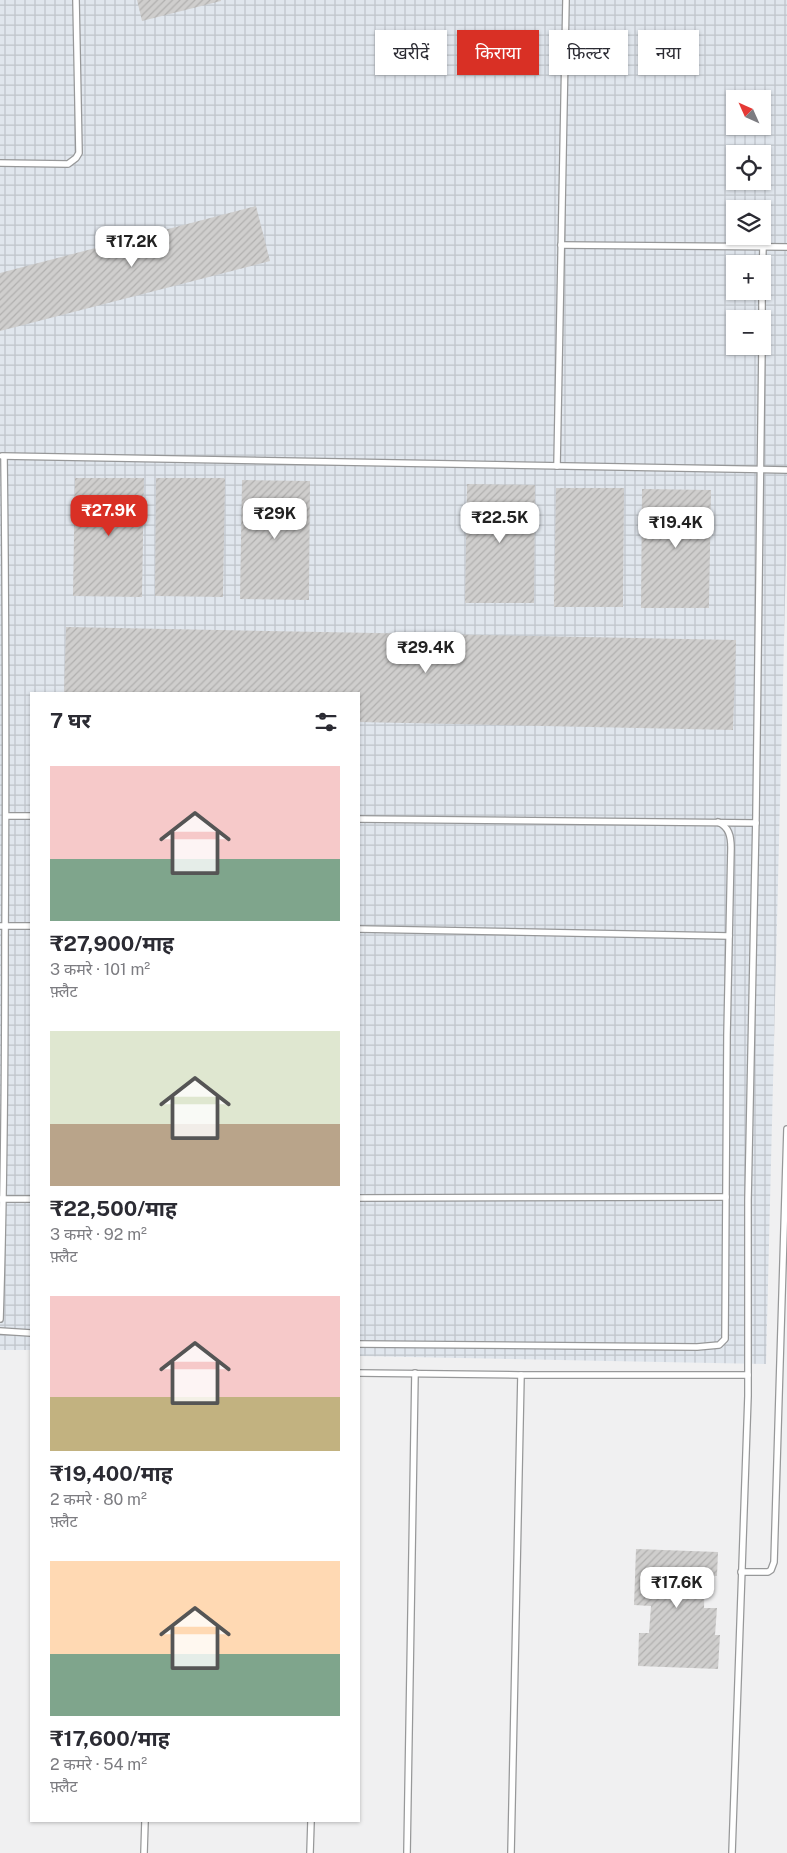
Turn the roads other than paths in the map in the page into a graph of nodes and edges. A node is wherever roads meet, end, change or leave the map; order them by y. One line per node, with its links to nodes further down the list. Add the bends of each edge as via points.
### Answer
1 (76, 0): 3 (lane, via 79,152 68,164)
2 (566, 0): 4 (lane)
3 (0, 163)
4 (561, 245): 5 (lane); 10 (lane)
5 (763, 247): 6 (lane); 7 (lane)
6 (787, 247)
7 (763, 255)
8 (762, 355): 11 (lane)
9 (2, 456): 10 (lane); 13 (lane)
10 (557, 466): 11 (lane)
11 (760, 470): 12 (lane); 17 (lane)
12 (787, 470)
13 (6, 816): 14 (lane); 18 (lane)
14 (30, 816)
15 (360, 819): 16 (lane)
16 (718, 822): 17 (lane); 21 (lane, via 728,830 731,839)
17 (756, 823): 34 (lane, via 748,1200)
18 (3, 926): 19 (lane); 25 (lane)
19 (30, 926)
20 (360, 929): 21 (lane)
21 (729, 936): 23 (lane)
22 (787, 1129): 35 (lane, via 774,1562 768,1572)
23 (726, 1197): 24 (lane); 30 (lane, via 726,1335 719,1346)
24 (360, 1198)
25 (2, 1199): 26 (lane); 27 (lane)
26 (30, 1199)
27 (0, 1318)
28 (0, 1331): 29 (lane)
29 (30, 1333)
30 (360, 1344)
31 (360, 1372): 32 (lane)
32 (415, 1373): 33 (lane); 40 (lane)
33 (521, 1375): 34 (lane); 41 (lane)
34 (748, 1375): 35 (lane)
35 (741, 1572): 42 (lane)
36 (145, 1822): 38 (lane)
37 (311, 1822): 39 (lane)
38 (144, 1853)
39 (310, 1853)
40 (407, 1853)
41 (511, 1853)
42 (732, 1853)

